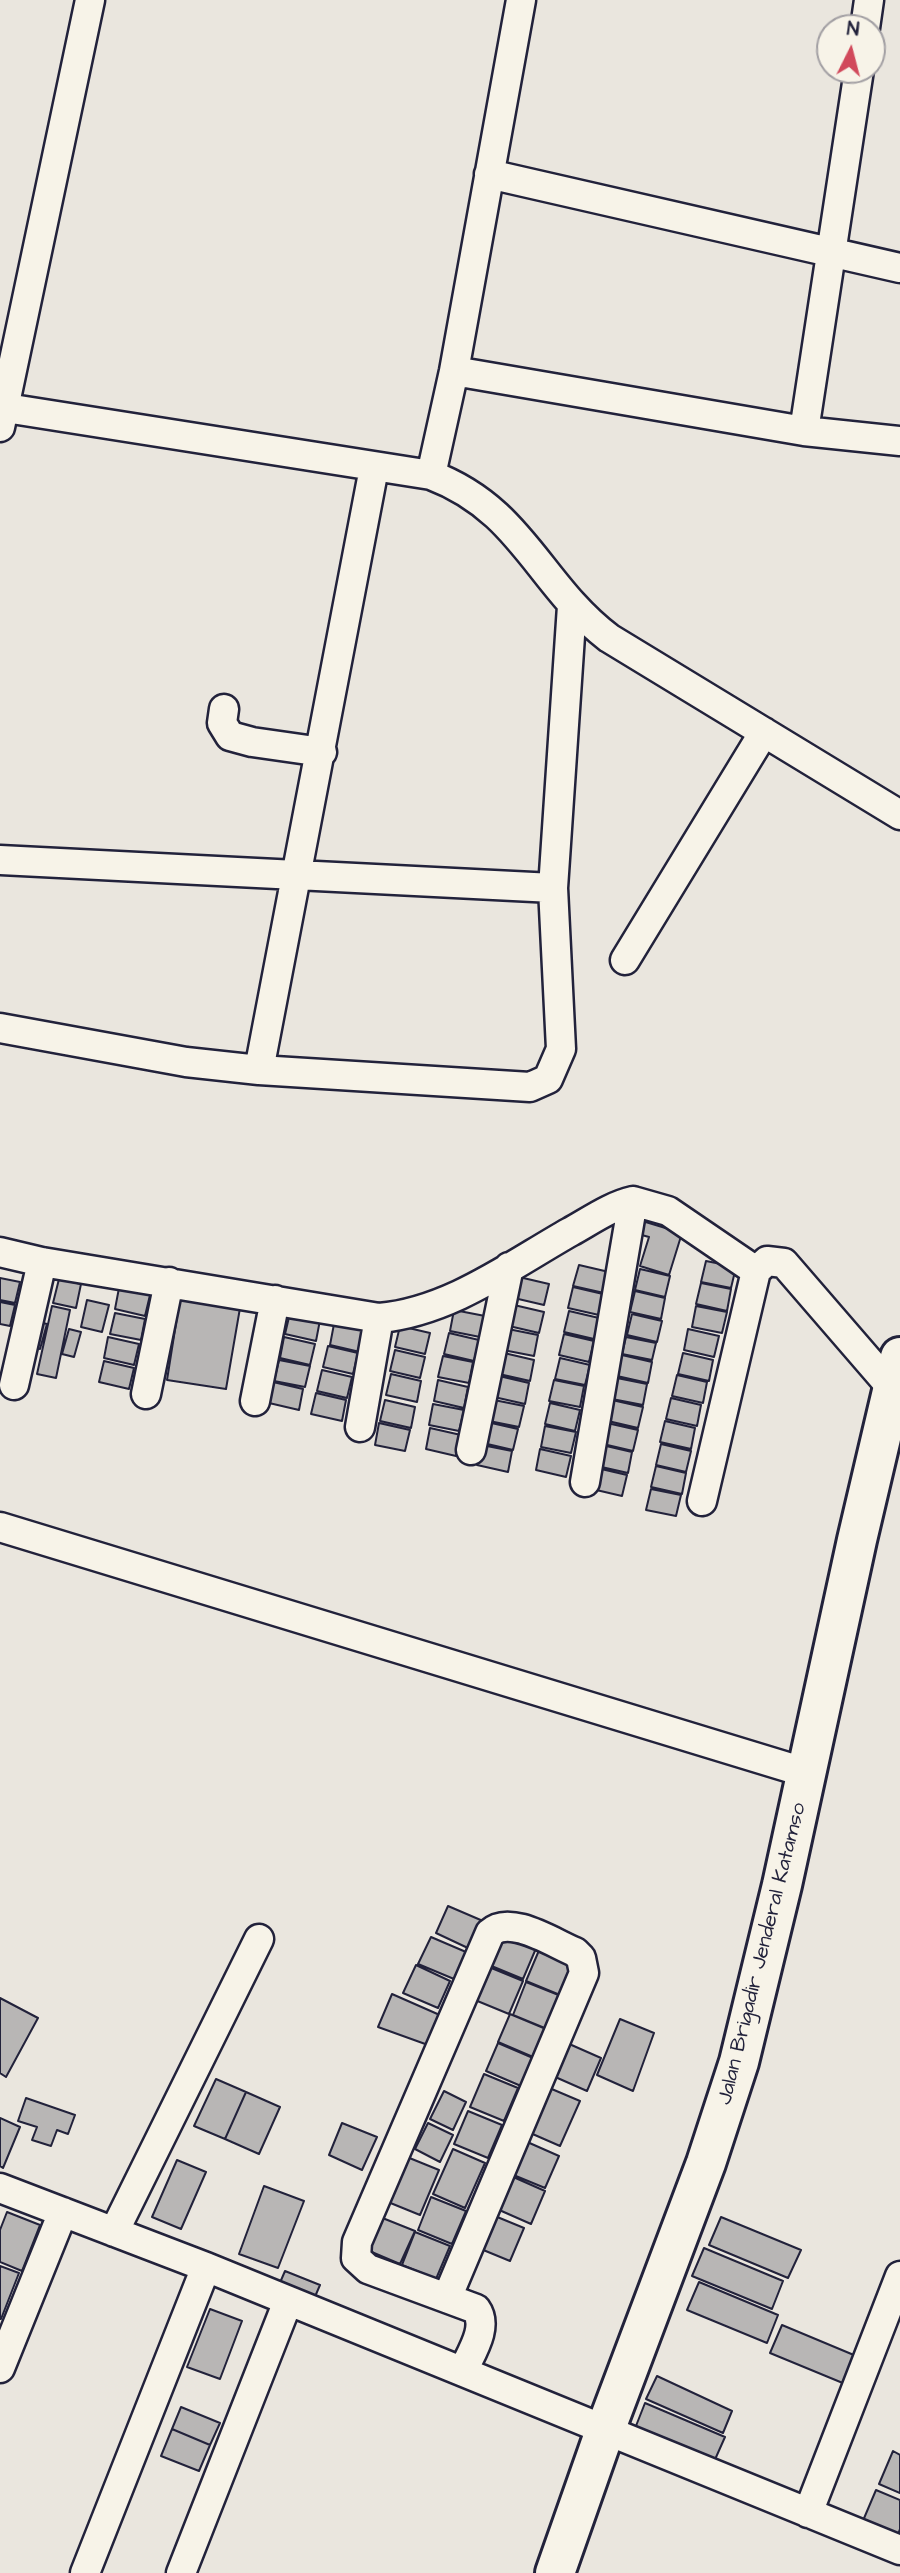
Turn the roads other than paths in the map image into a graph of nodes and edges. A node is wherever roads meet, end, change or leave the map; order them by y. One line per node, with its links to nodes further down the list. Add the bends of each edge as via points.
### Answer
1 (90, 0): 8 (street)
2 (521, 0): 4 (street)
3 (857, 84): 5 (street)
4 (489, 174): 5 (street); 7 (street)
5 (832, 251): 6 (street); 9 (street)
6 (900, 268)
7 (454, 371): 9 (street); 12 (street)
8 (1, 414): 11 (street)
9 (804, 431): 10 (street)
10 (900, 440)
11 (374, 468): 12 (street); 16 (street)
12 (431, 475): 13 (street, via 475,497 506,521)
13 (572, 606): 15 (street, via 645,663); 20 (street)
14 (224, 709): 16 (street, via 222,723 230,736)
15 (764, 732): 17 (street); 21 (street)
16 (322, 752): 19 (street)
17 (900, 815)
18 (0, 860): 19 (street)
19 (298, 876): 20 (street); 23 (street)
20 (553, 888): 23 (street, via 562,1034 548,1079 530,1087)
21 (625, 960)
22 (0, 1028): 23 (street, via 186,1062)
23 (259, 1070)
24 (633, 1201): 27 (street); 28 (street, via 668,1211); 38 (street)
25 (0, 1252): 26 (street)
26 (42, 1262): 29 (street); 33 (street)
27 (509, 1267): 31 (street, via 426,1310); 37 (street)
28 (756, 1270): 32 (street, via 767,1261 784,1263); 39 (street)
29 (169, 1282): 30 (street); 34 (street)
30 (275, 1300): 31 (street); 35 (street)
31 (379, 1318): 36 (street)
32 (896, 1373): 41 (main road, Jalan Brigadir Jenderal Katamso)
33 (14, 1385)
34 (146, 1394)
35 (255, 1401)
36 (360, 1427)
37 (471, 1450)
38 (584, 1482)
39 (702, 1501)
40 (0, 1527): 41 (street)
41 (807, 1773): 52 (main road, Jalan Brigadir Jenderal Katamso, via 731,2088)
42 (259, 1939): 45 (street)
43 (0, 2188): 44 (street)
44 (63, 2212): 45 (street); 50 (street)
45 (114, 2232): 46 (street)
46 (206, 2267): 49 (street); 55 (street)
47 (900, 2276): 53 (street)
48 (447, 2298): 48 (street, via 360,2264 357,2242 490,1933 509,1925 575,1952 582,1958 584,1973); 51 (street, via 476,2309 481,2316)
49 (288, 2301): 51 (street); 56 (street)
50 (0, 2368)
51 (463, 2371): 52 (street)
52 (606, 2428): 53 (street); 57 (main road, Jalan Brigadir Jenderal Katamso)
53 (808, 2512): 54 (street)
54 (900, 2550)
55 (85, 2573)
56 (181, 2573)
57 (555, 2573)

